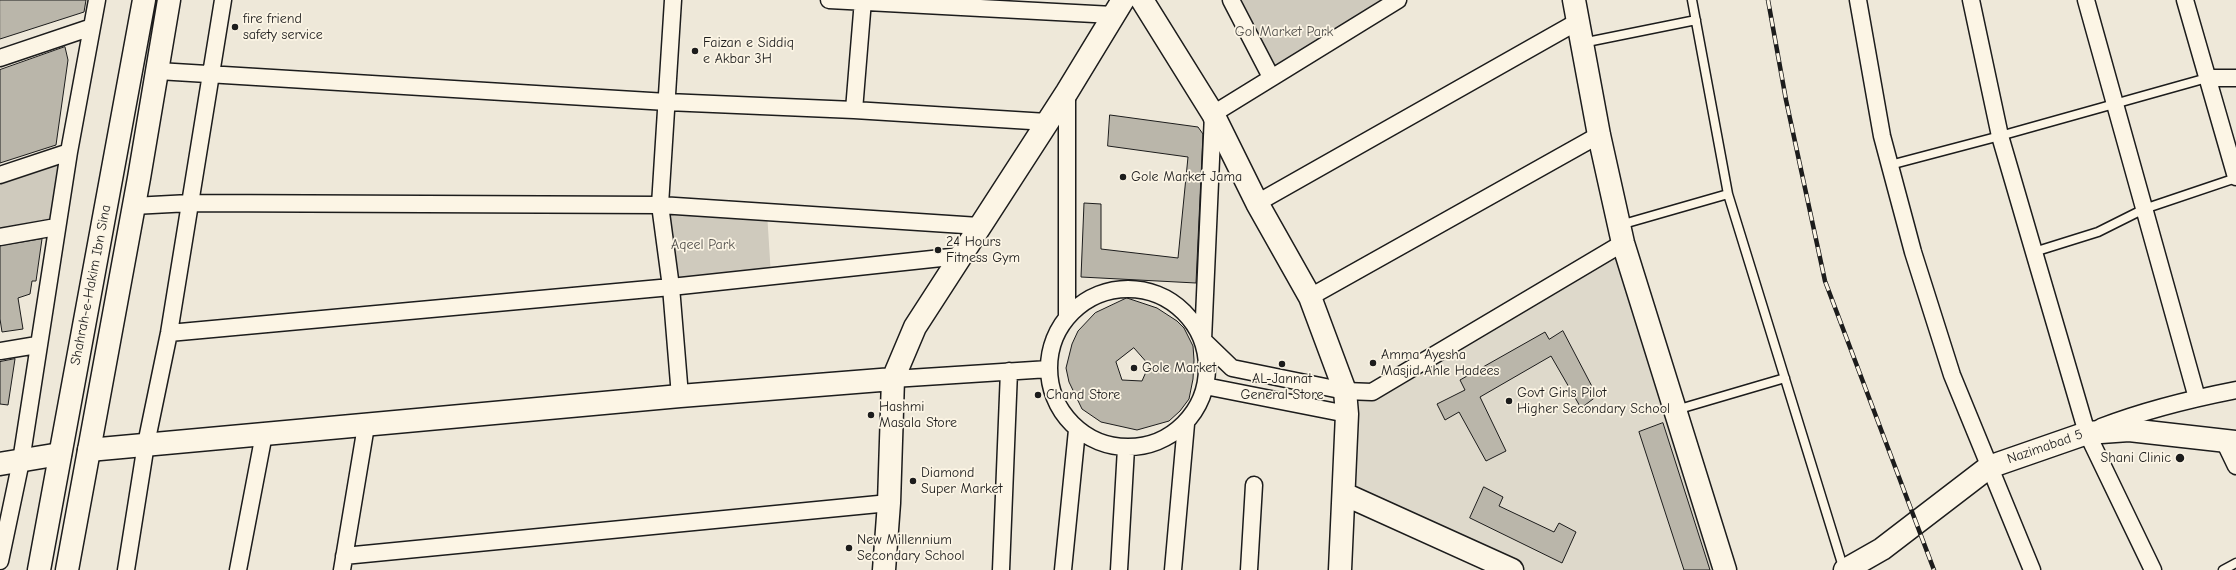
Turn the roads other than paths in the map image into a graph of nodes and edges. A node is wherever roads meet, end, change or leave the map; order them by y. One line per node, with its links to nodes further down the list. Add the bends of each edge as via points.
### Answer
1 (97, 0): 20 (street)
2 (144, 0): 79 (main road, Shahrah-e-Hakim Ibn Sina)
3 (169, 0): 23 (main road, Shahrah-e-Hakim Ibn Sina)
4 (223, 0): 24 (street)
5 (673, 0): 29 (street)
6 (829, 0): 16 (street)
7 (1142, 0): 32 (main road)
8 (1231, 0): 25 (street)
9 (1398, 0): 25 (street)
10 (1574, 0): 19 (main road)
11 (1692, 0): 18 (lane)
12 (1858, 0): 37 (street, via 1882,136)
13 (1971, 0): 35 (street)
14 (2086, 0): 30 (street)
15 (2186, 0): 26 (street)
16 (863, 1): 17 (street); 31 (street)
17 (1118, 8): 28 (main road)
18 (1696, 20): 21 (lane); 40 (lane)
19 (1577, 22): 21 (main road); 42 (street)
20 (92, 27): 22 (street); 36 (street)
21 (1581, 43): 34 (main road)
22 (0, 58)
23 (158, 71): 24 (street); 44 (main road, Shahrah-e-Hakim Ibn Sina)
24 (210, 75): 29 (street); 41 (street)
25 (1271, 78): 32 (street)
26 (2207, 78): 27 (street); 30 (lane); 39 (street)
27 (2236, 78)
28 (1067, 92): 33 (main road); 54 (street)
29 (667, 102): 31 (street); 43 (street)
30 (2115, 104): 35 (lane); 45 (street)
31 (854, 110): 33 (street)
32 (1213, 114): 42 (main road); 56 (street)
33 (1047, 122): 46 (main road)
34 (1599, 135): 48 (main road); 53 (street)
35 (2000, 136): 37 (lane); 50 (street)
36 (69, 152): 38 (street); 47 (street)
37 (1890, 165): 82 (street, via 1913,252 1952,375)
38 (0, 175)
39 (2236, 178): 45 (lane)
40 (1728, 194): 48 (lane); 61 (lane)
41 (190, 203): 43 (street); 44 (street); 55 (street)
42 (1257, 203): 53 (main road)
43 (660, 205): 46 (street); 52 (street)
44 (133, 206): 78 (main road, Shahrah-e-Hakim Ibn Sina)
45 (2144, 209): 50 (lane, via 2098,232); 67 (street)
46 (979, 226): 51 (main road)
47 (56, 227): 49 (street); 57 (street)
48 (1621, 234): 65 (street, via 1372,392); 68 (main road)
49 (0, 237)
50 (2034, 252): 73 (street)
51 (960, 256): 52 (street); 62 (main road, via 915,327)
52 (671, 287): 55 (street); 66 (street)
53 (1310, 297): 65 (main road)
54 (1067, 317): 56 (street, via 1094,296 1121,288 1148,290 1167,298 1188,315); 59 (street, via 1053,341)
55 (169, 333): 76 (street)
56 (1203, 340): 63 (street, via 1208,372); 65 (street, via 1232,368)
57 (38, 345): 58 (street); 80 (street)
58 (0, 351)
59 (1049, 369): 60 (street); 72 (street, via 1051,387 1059,408)
60 (1009, 371): 62 (street); 94 (street)
61 (1785, 378): 68 (lane); 102 (lane)
62 (893, 379): 66 (main road); 85 (main road)
63 (1205, 386): 69 (street); 70 (street, via 1201,401)
64 (2236, 390): 67 (street)
65 (1345, 391): 69 (main road)
66 (680, 396): 71 (main road)
67 (2196, 398): 73 (street, via 2134,414)
68 (1676, 410): 101 (main road)
69 (1347, 414): 84 (main road)
70 (1186, 424): 77 (street, via 1172,435 1147,446); 97 (street)
71 (366, 426): 74 (main road); 87 (street)
72 (1077, 430): 77 (street, via 1096,441); 95 (street)
73 (2087, 433): 75 (main road, Nazimabad 5, via 2129,430); 82 (main road, Nazimabad 5); 104 (street)
74 (264, 434): 76 (main road); 92 (street)
75 (2230, 441): 81 (street)
76 (146, 444): 78 (main road); 91 (street)
77 (1126, 448): 96 (street)
78 (89, 450): 90 (main road, Shahrah-e-Hakim Ibn Sina)
79 (60, 454): 80 (main road); 89 (main road, Shahrah-e-Hakim Ibn Sina)
80 (10, 462): 86 (street)
81 (2236, 466)
82 (1989, 467): 102 (main road, Nazimabad 5, via 1882,548); 103 (street)
83 (1254, 485): 98 (street)
84 (1344, 494): 99 (main road); 100 (main road)
85 (889, 503): 87 (street); 93 (main road)
86 (0, 561)
87 (343, 563)
88 (2236, 563): 105 (lane)
89 (39, 570)
90 (66, 570)
91 (126, 570)
92 (238, 570)
93 (884, 570)
94 (1001, 570)
95 (1063, 570)
96 (1119, 570)
97 (1173, 570)
98 (1249, 570)
99 (1340, 570)
100 (1512, 570)
101 (1725, 570)
102 (1844, 570)
103 (2032, 570)
104 (2153, 570)
105 (2223, 570)

